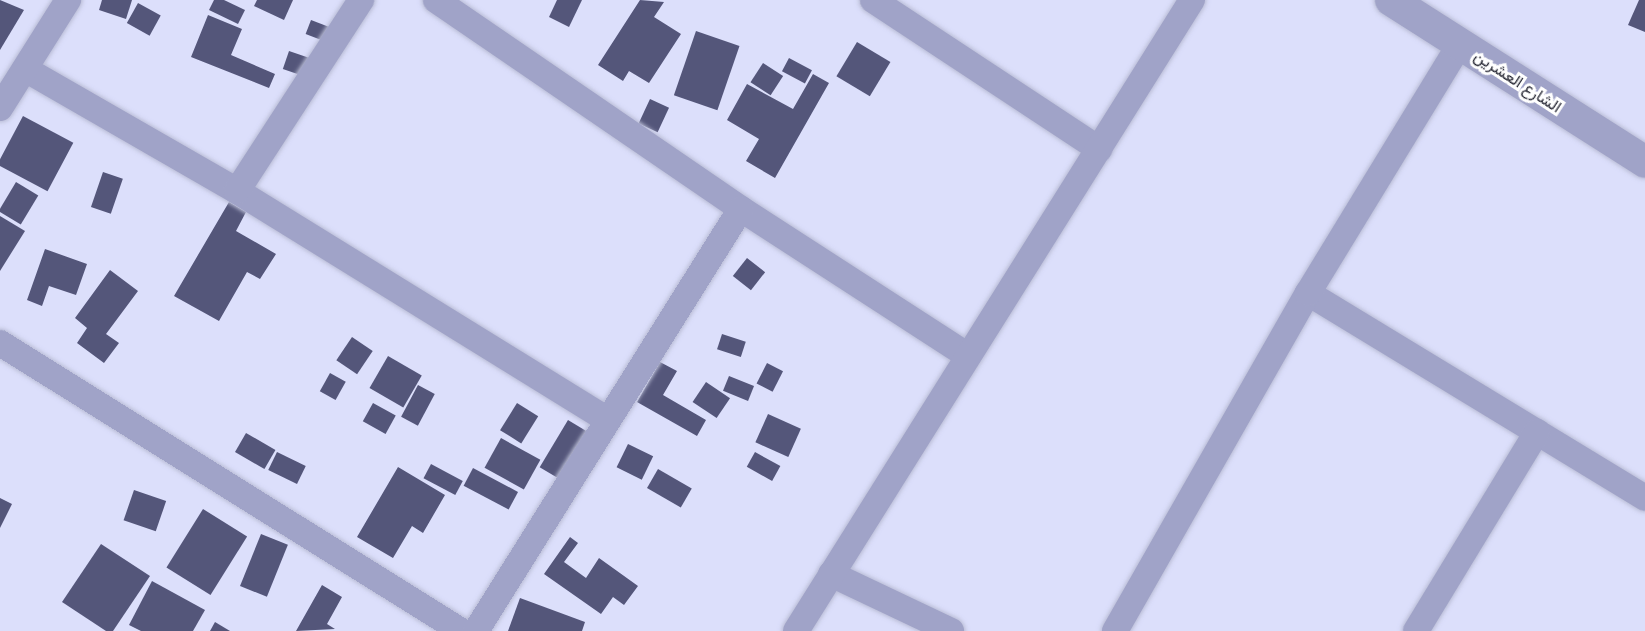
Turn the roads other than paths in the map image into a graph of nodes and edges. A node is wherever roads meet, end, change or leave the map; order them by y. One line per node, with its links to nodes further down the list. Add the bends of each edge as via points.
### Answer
1 (69, 0): 8 (street)
2 (361, 0): 12 (street)
3 (436, 0): 13 (street)
4 (873, 0): 10 (street)
5 (1192, 0): 10 (street)
6 (1391, 0): 7 (street, الشارع العشرين)
7 (1460, 44): 11 (street, الشارع العشرين); 14 (street)
8 (25, 69): 9 (street); 12 (street)
9 (0, 108)
10 (1099, 149): 16 (street)
11 (1645, 162)
12 (237, 191): 17 (street)
13 (741, 209): 16 (street); 17 (street)
14 (1308, 293): 18 (street); 25 (street)
15 (0, 343): 21 (street)
16 (968, 356): 20 (street)
17 (606, 419): 22 (street)
18 (1537, 432): 19 (street); 26 (street)
19 (1645, 498)
20 (831, 574): 23 (street); 24 (street)
21 (461, 631)
22 (476, 631)
23 (796, 631)
24 (951, 631)
25 (1115, 631)
26 (1416, 631)

